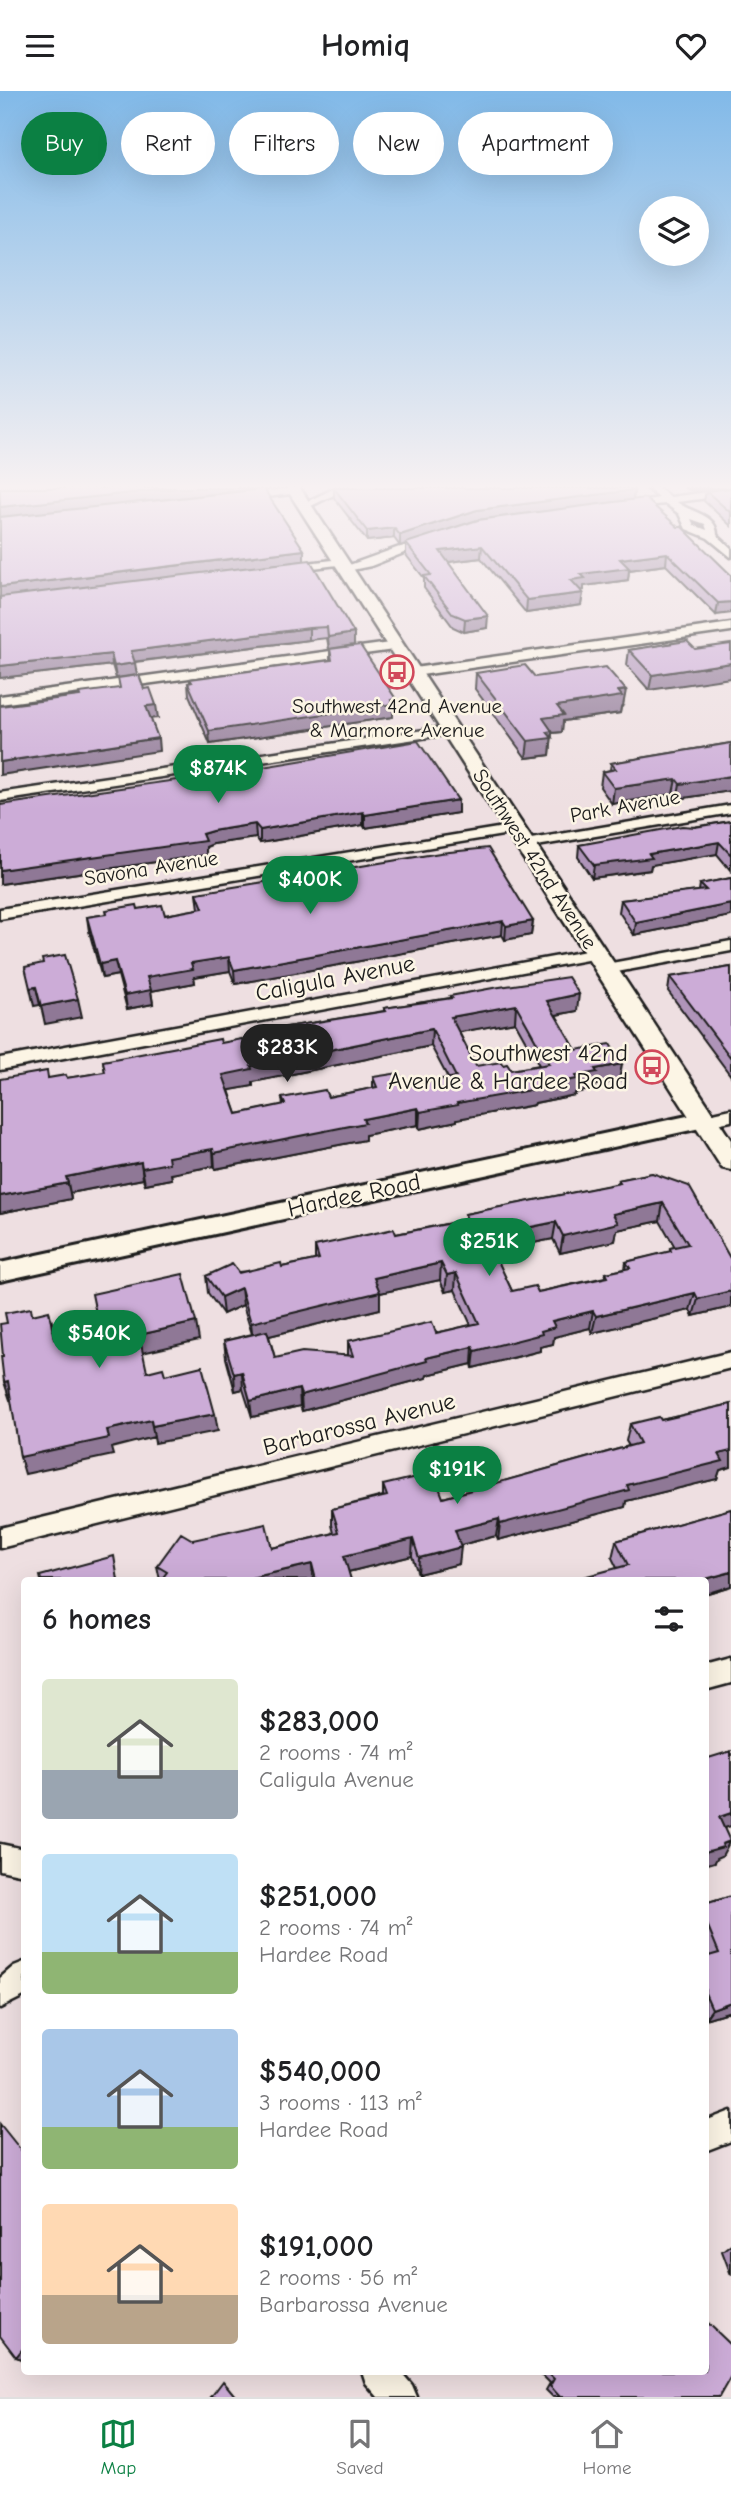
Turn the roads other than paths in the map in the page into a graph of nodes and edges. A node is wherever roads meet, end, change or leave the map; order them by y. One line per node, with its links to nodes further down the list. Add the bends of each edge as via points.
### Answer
1 (364, 596): 3 (main road, Southwest 42nd Avenue)
2 (731, 627): 4 (street)
3 (397, 646): 4 (main road, Southwest 42nd Avenue); 5 (street)
4 (414, 672): 6 (main road, Southwest 42nd Avenue)
5 (0, 700)
6 (451, 730): 7 (street); 9 (main road, Southwest 42nd Avenue)
7 (0, 797)
8 (731, 809): 9 (street, Park Avenue)
9 (521, 837): 10 (street, Savona Avenue); 12 (main road, Southwest 42nd Avenue)
10 (0, 914)
11 (731, 946): 12 (street, Caligula Avenue)
12 (602, 961): 13 (street, Caligula Avenue); 15 (main road, Southwest 42nd Avenue)
13 (0, 1064)
14 (731, 1115): 15 (street)
15 (706, 1121): 16 (main road, Southwest 42nd Avenue); 17 (street, Hardee Road)
16 (731, 1161)
17 (1, 1271)
18 (731, 1360): 19 (street, Barbarossa Avenue)
19 (0, 1538)
20 (731, 1671): 21 (street)
21 (709, 1677)
22 (0, 1857): 23 (street)
23 (21, 1861)
24 (731, 2126): 25 (street)
25 (709, 2134)
26 (381, 2375): 27 (street)
27 (400, 2397)

